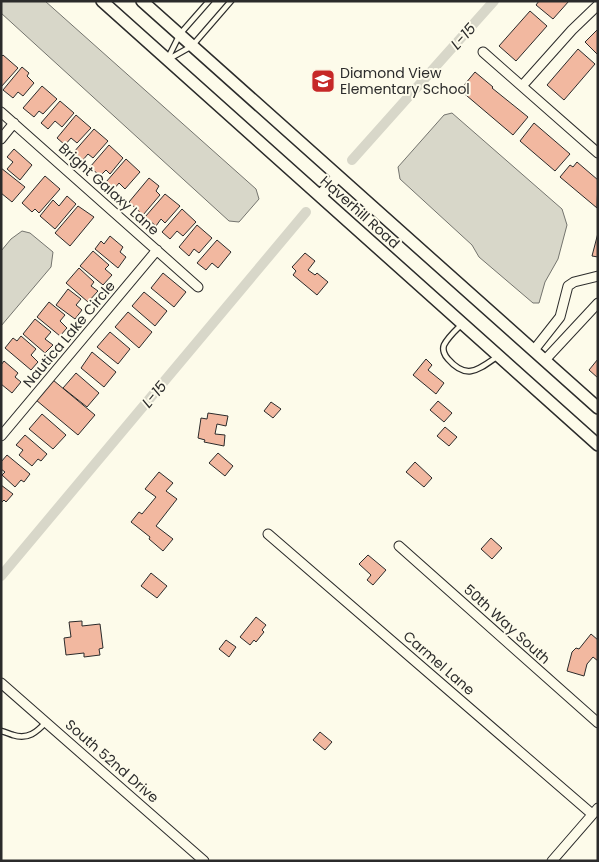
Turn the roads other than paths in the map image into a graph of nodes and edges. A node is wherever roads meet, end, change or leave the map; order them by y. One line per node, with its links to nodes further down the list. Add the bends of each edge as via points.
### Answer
1 (102, 1): 9 (street, Haverhill Road)
2 (142, 1): 6 (street, Haverhill Road)
3 (209, 1): 6 (lane)
4 (232, 1): 7 (lane)
5 (598, 5): 10 (street)
6 (180, 34): 7 (street, Haverhill Road); 9 (lane)
7 (192, 46): 9 (lane); 15 (street, Haverhill Road)
8 (483, 52): 10 (street)
9 (168, 60): 16 (street, Haverhill Road)
10 (522, 86): 14 (street)
11 (1, 112): 12 (street, Bright Galaxy Lane)
12 (14, 123): 13 (street); 17 (street, Bright Galaxy Lane)
13 (1, 139)
14 (598, 153)
15 (338, 176): 16 (street); 22 (street, Haverhill Road)
16 (320, 196): 21 (street, Haverhill Road)
17 (158, 250): 19 (street, Bright Galaxy Lane); 26 (street, Nautica Lake Circle)
18 (598, 276): 22 (street, via 568,286 560,317)
19 (198, 287)
20 (598, 303): 24 (street)
21 (462, 323): 23 (street, Haverhill Road); 23 (lane, via 444,345 446,357 453,365 464,372 474,372)
22 (534, 350): 24 (street, Haverhill Road)
23 (499, 355): 27 (street, Haverhill Road)
24 (545, 360): 25 (street, Haverhill Road)
25 (598, 408)
26 (1, 436)
27 (598, 445)
28 (268, 534): 34 (street, Carmel Lane)
29 (399, 546): 32 (street, 50th Way South)
30 (1, 683): 31 (street, South 52nd Drive)
31 (46, 722): 33 (lane, via 36,733 27,736); 35 (street, South 52nd Drive)
32 (598, 723)
33 (1, 731)
34 (595, 811): 36 (street)
35 (204, 861)
36 (552, 861)

